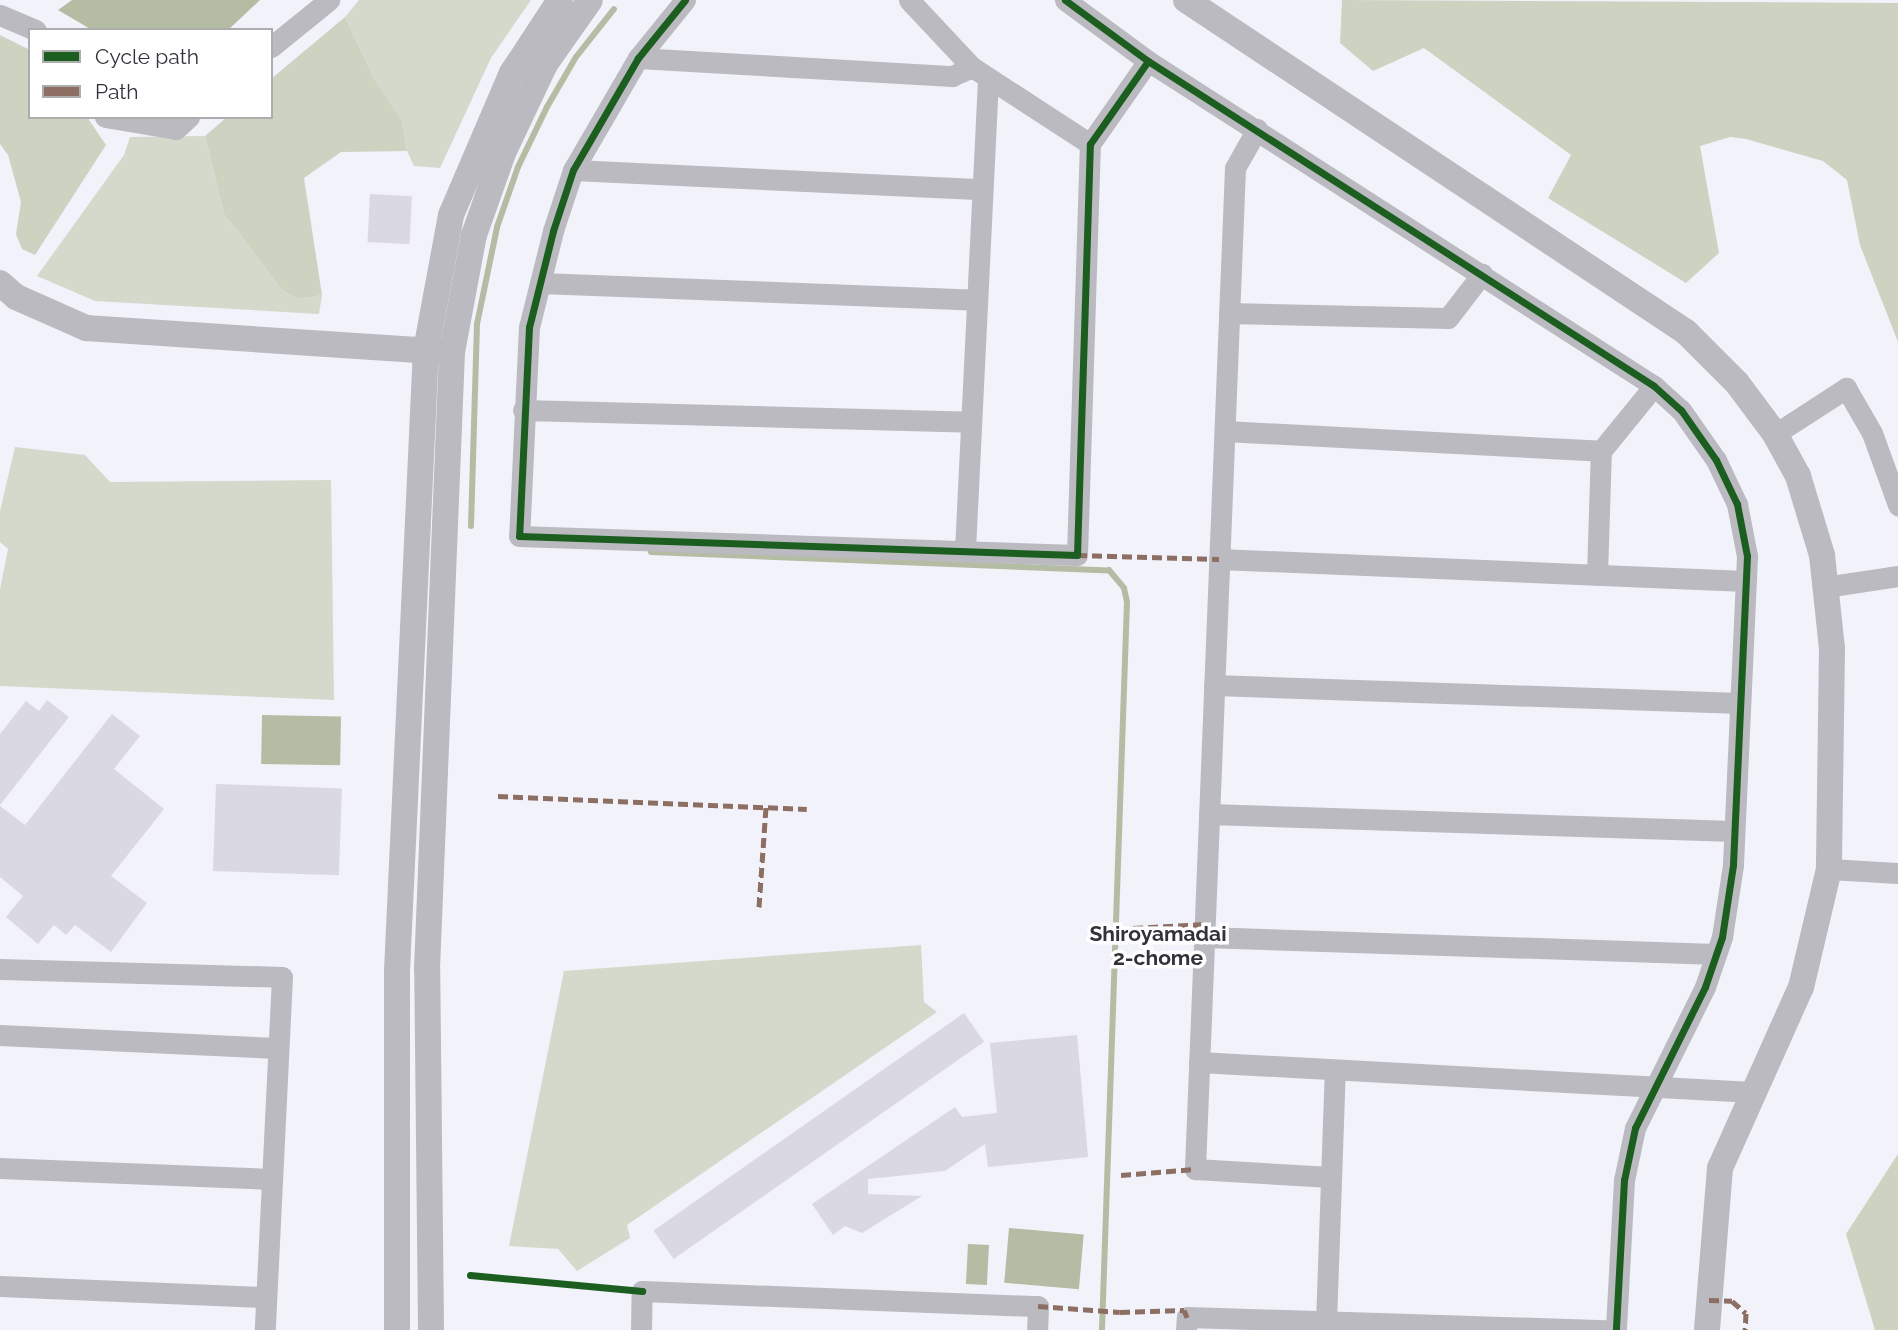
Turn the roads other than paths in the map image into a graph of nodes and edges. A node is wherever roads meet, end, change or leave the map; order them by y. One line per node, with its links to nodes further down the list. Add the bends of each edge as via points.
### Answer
1 (329, 0): 10 (street)
2 (560, 0): 25 (street, via 512,73 451,215)
3 (590, 0): 25 (street, via 545,64 503,153)
4 (685, 0): 11 (street)
5 (909, 0): 13 (street)
6 (1065, 0): 12 (street)
7 (1186, 0): 30 (street, via 1686,332 1737,383)
8 (0, 15): 9 (street)
9 (31, 28)
10 (273, 45)
11 (638, 58): 13 (street, via 952,76); 18 (street)
12 (1148, 61): 16 (street); 17 (street)
13 (980, 73): 17 (street); 19 (street)
14 (117, 119): 15 (street, via 176,129)
15 (187, 119)
16 (1256, 129): 20 (street); 24 (street, via 1235,167)
17 (1090, 144): 33 (street, via 1077,555)
18 (573, 170): 19 (street); 22 (street)
19 (982, 189): 23 (street)
20 (1482, 274): 24 (street, via 1448,318); 26 (street)
21 (0, 283): 25 (street, via 16,297 86,328)
22 (540, 283): 23 (street); 27 (street, via 529,327)
23 (977, 300): 28 (street)
24 (1229, 313): 29 (street)
25 (439, 351): 61 (street, via 397,971); 62 (street, via 427,969)
26 (1654, 386): 31 (street); 37 (street, via 1681,411 1716,460 1737,505 1747,556)
27 (523, 410): 28 (street); 33 (street, via 519,536)
28 (971, 422): 33 (street)
29 (1225, 431): 31 (street); 34 (street)
30 (1775, 434): 32 (street, via 1846,388 1872,433); 38 (street, via 1798,476 1822,555)
31 (1601, 451): 35 (street)
32 (1898, 505)
33 (965, 551)
34 (1219, 559): 35 (street); 39 (street)
35 (1597, 575): 37 (street)
36 (1898, 576): 38 (street)
37 (1746, 581): 40 (street)
38 (1825, 587): 43 (street, via 1832,648)
39 (1214, 685): 40 (street); 41 (street)
40 (1740, 703): 42 (street)
41 (1209, 814): 42 (street); 45 (street)
42 (1734, 831): 46 (street, via 1723,937)
43 (1829, 869): 44 (street); 53 (street, via 1801,987)
44 (1898, 873)
45 (1204, 937): 46 (street); 50 (street)
46 (1716, 954): 52 (street)
47 (0, 969): 49 (street, via 282,977)
48 (0, 1035): 49 (street)
49 (278, 1048): 56 (street)
50 (1199, 1062): 51 (street); 55 (street, via 1195,1169)
51 (1335, 1070): 52 (street); 55 (street)
52 (1657, 1087): 53 (street); 67 (street, via 1635,1128 1625,1180)
53 (1752, 1092): 68 (street, via 1720,1168)
54 (0, 1168): 56 (street)
55 (1331, 1177): 59 (street)
56 (272, 1179): 58 (street)
57 (0, 1286): 58 (street)
58 (266, 1297): 60 (street)
59 (1326, 1323): 65 (street, via 1187,1317); 66 (street)
60 (265, 1330)
61 (397, 1330)
62 (431, 1330)
63 (641, 1330): 64 (street, via 642,1291 1038,1306)
64 (1037, 1330)
65 (1186, 1330)
66 (1605, 1330)
67 (1616, 1330)
68 (1707, 1330)

